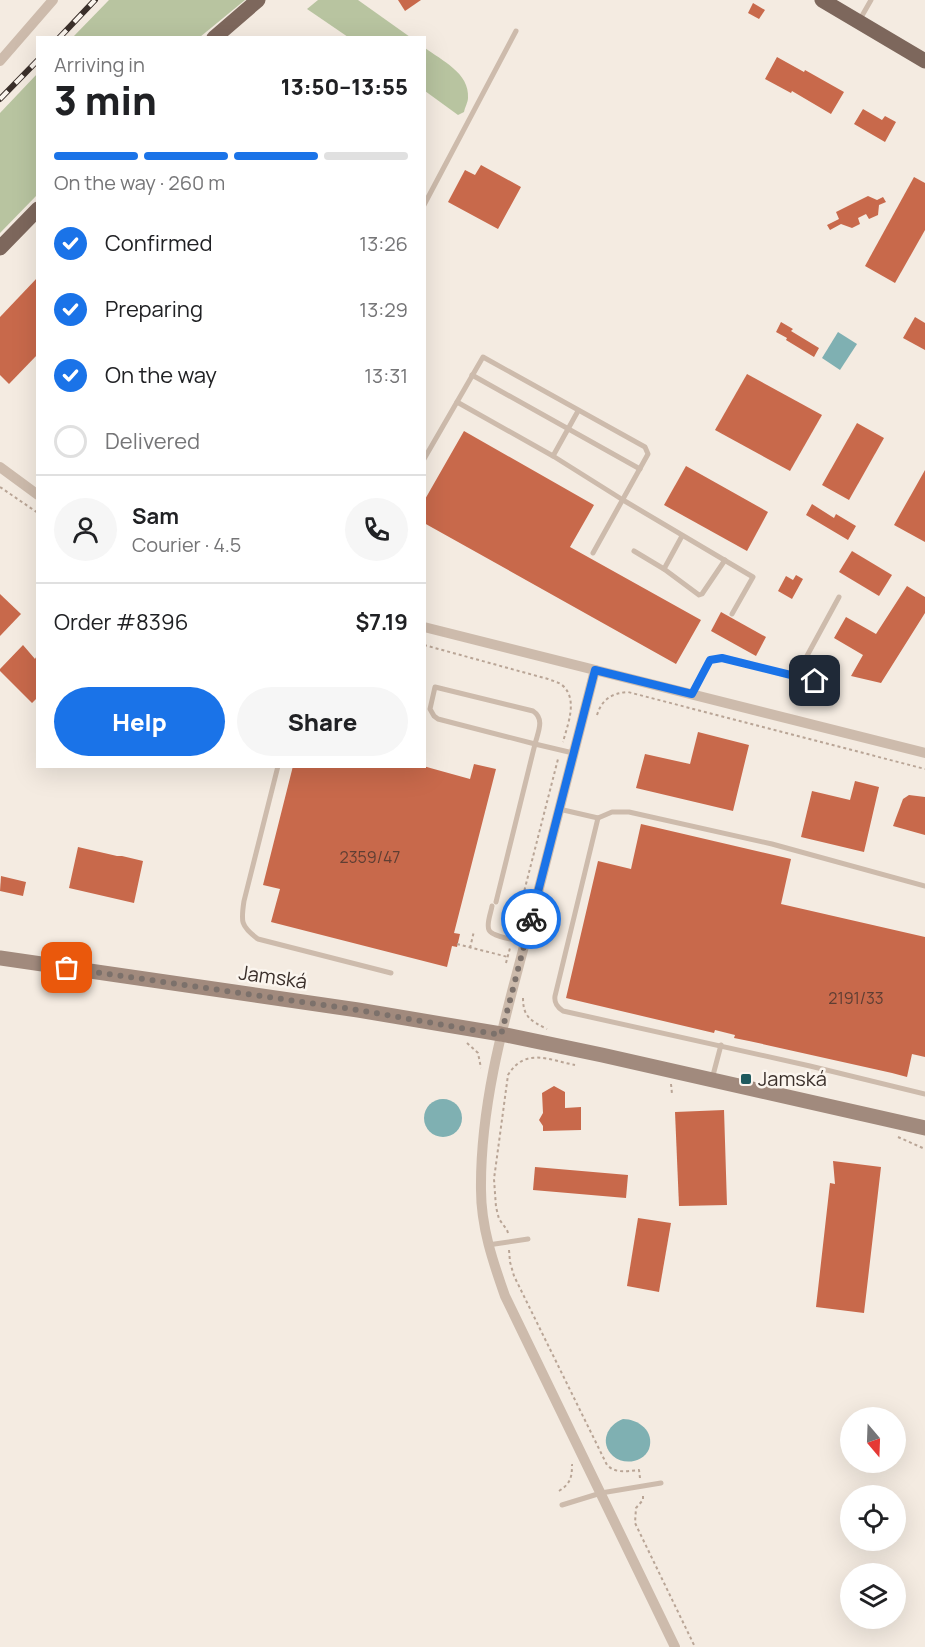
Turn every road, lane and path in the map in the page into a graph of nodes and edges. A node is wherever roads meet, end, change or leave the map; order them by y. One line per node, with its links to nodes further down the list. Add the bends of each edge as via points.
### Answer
1 (53, 0): 8 (street)
2 (258, 0): 7 (main road)
3 (822, 0): 5 (main road)
4 (871, 0): 5 (lane)
5 (859, 22): 9 (main road)
6 (516, 31): 10 (lane)
7 (216, 36)
8 (0, 61)
9 (925, 61)
10 (426, 201)
11 (36, 211): 12 (main road)
12 (0, 248)
13 (472, 375): 14 (lane); 15 (lane, via 483,357); 16 (lane)
14 (457, 402): 17 (lane); 18 (lane)
15 (578, 411): 16 (lane); 20 (lane, via 645,447 648,454)
16 (568, 429): 18 (lane); 20 (lane)
17 (426, 456)
18 (553, 456): 23 (lane)
19 (0, 467): 22 (street)
20 (640, 469): 23 (lane)
21 (0, 488): 24 (path)
22 (36, 494)
23 (623, 500): 25 (lane); 27 (lane)
24 (36, 512)
25 (682, 536): 28 (lane); 29 (lane)
26 (634, 551): 29 (lane)
27 (593, 553)
28 (725, 560): 29 (lane, via 699,595); 31 (lane, via 753,577)
29 (664, 569)
30 (839, 597): 35 (lane)
31 (732, 614)
32 (426, 628): 34 (street)
33 (426, 646): 40 (path, via 563,686 571,709)
34 (595, 670): 37 (street); 41 (street)
35 (796, 676): 36 (lane); 37 (lane, via 722,658 710,660)
36 (834, 685)
37 (692, 694): 42 (street)
38 (596, 717): 44 (path, via 608,697 628,693)
39 (535, 744): 39 (lane, via 540,720 533,711 435,687 430,709 438,719); 40 (lane); 49 (lane, via 488,927 495,935)
40 (561, 750): 41 (lane); 49 (path)
41 (573, 753): 45 (street)
42 (925, 753)
43 (277, 768): 56 (lane, via 244,901 241,920 246,930 258,939)
44 (925, 769)
45 (559, 809): 46 (lane); 50 (street)
46 (598, 818): 47 (lane, via 612,812 628,812 772,844); 61 (lane, via 556,1004 563,1011)
47 (925, 886)
48 (474, 931): 52 (path)
49 (512, 939): 50 (lane); 53 (path)
50 (525, 942): 59 (street)
51 (458, 945): 52 (path)
52 (470, 948): 53 (path)
53 (508, 957): 55 (path)
54 (0, 958): 59 (street, Jamská)
55 (505, 966)
56 (391, 973)
57 (524, 992): 58 (path, via 527,1016)
58 (547, 1029)
59 (501, 1035): 64 (street, Jamská); 71 (street, via 483,1133 481,1191)
60 (465, 1042): 63 (path, via 478,1053)
61 (721, 1045): 64 (lane); 67 (lane)
62 (582, 1066): 69 (path, via 530,1058 513,1067 508,1076 494,1179 499,1219)
63 (482, 1071)
64 (712, 1080): 68 (street, Jamská)
65 (671, 1083): 66 (path)
66 (672, 1094)
67 (925, 1094)
68 (925, 1128)
69 (507, 1230)
70 (528, 1239): 71 (lane)
71 (488, 1245): 75 (street, via 506,1296)
72 (509, 1250): 74 (path, via 514,1276 607,1465 617,1471 639,1470)
73 (661, 1483): 74 (lane)
74 (641, 1485): 75 (lane); 78 (path, via 643,1500 636,1508 635,1523)
75 (601, 1493): 76 (lane); 77 (street)
76 (561, 1504)
77 (675, 1647)
78 (695, 1647)

